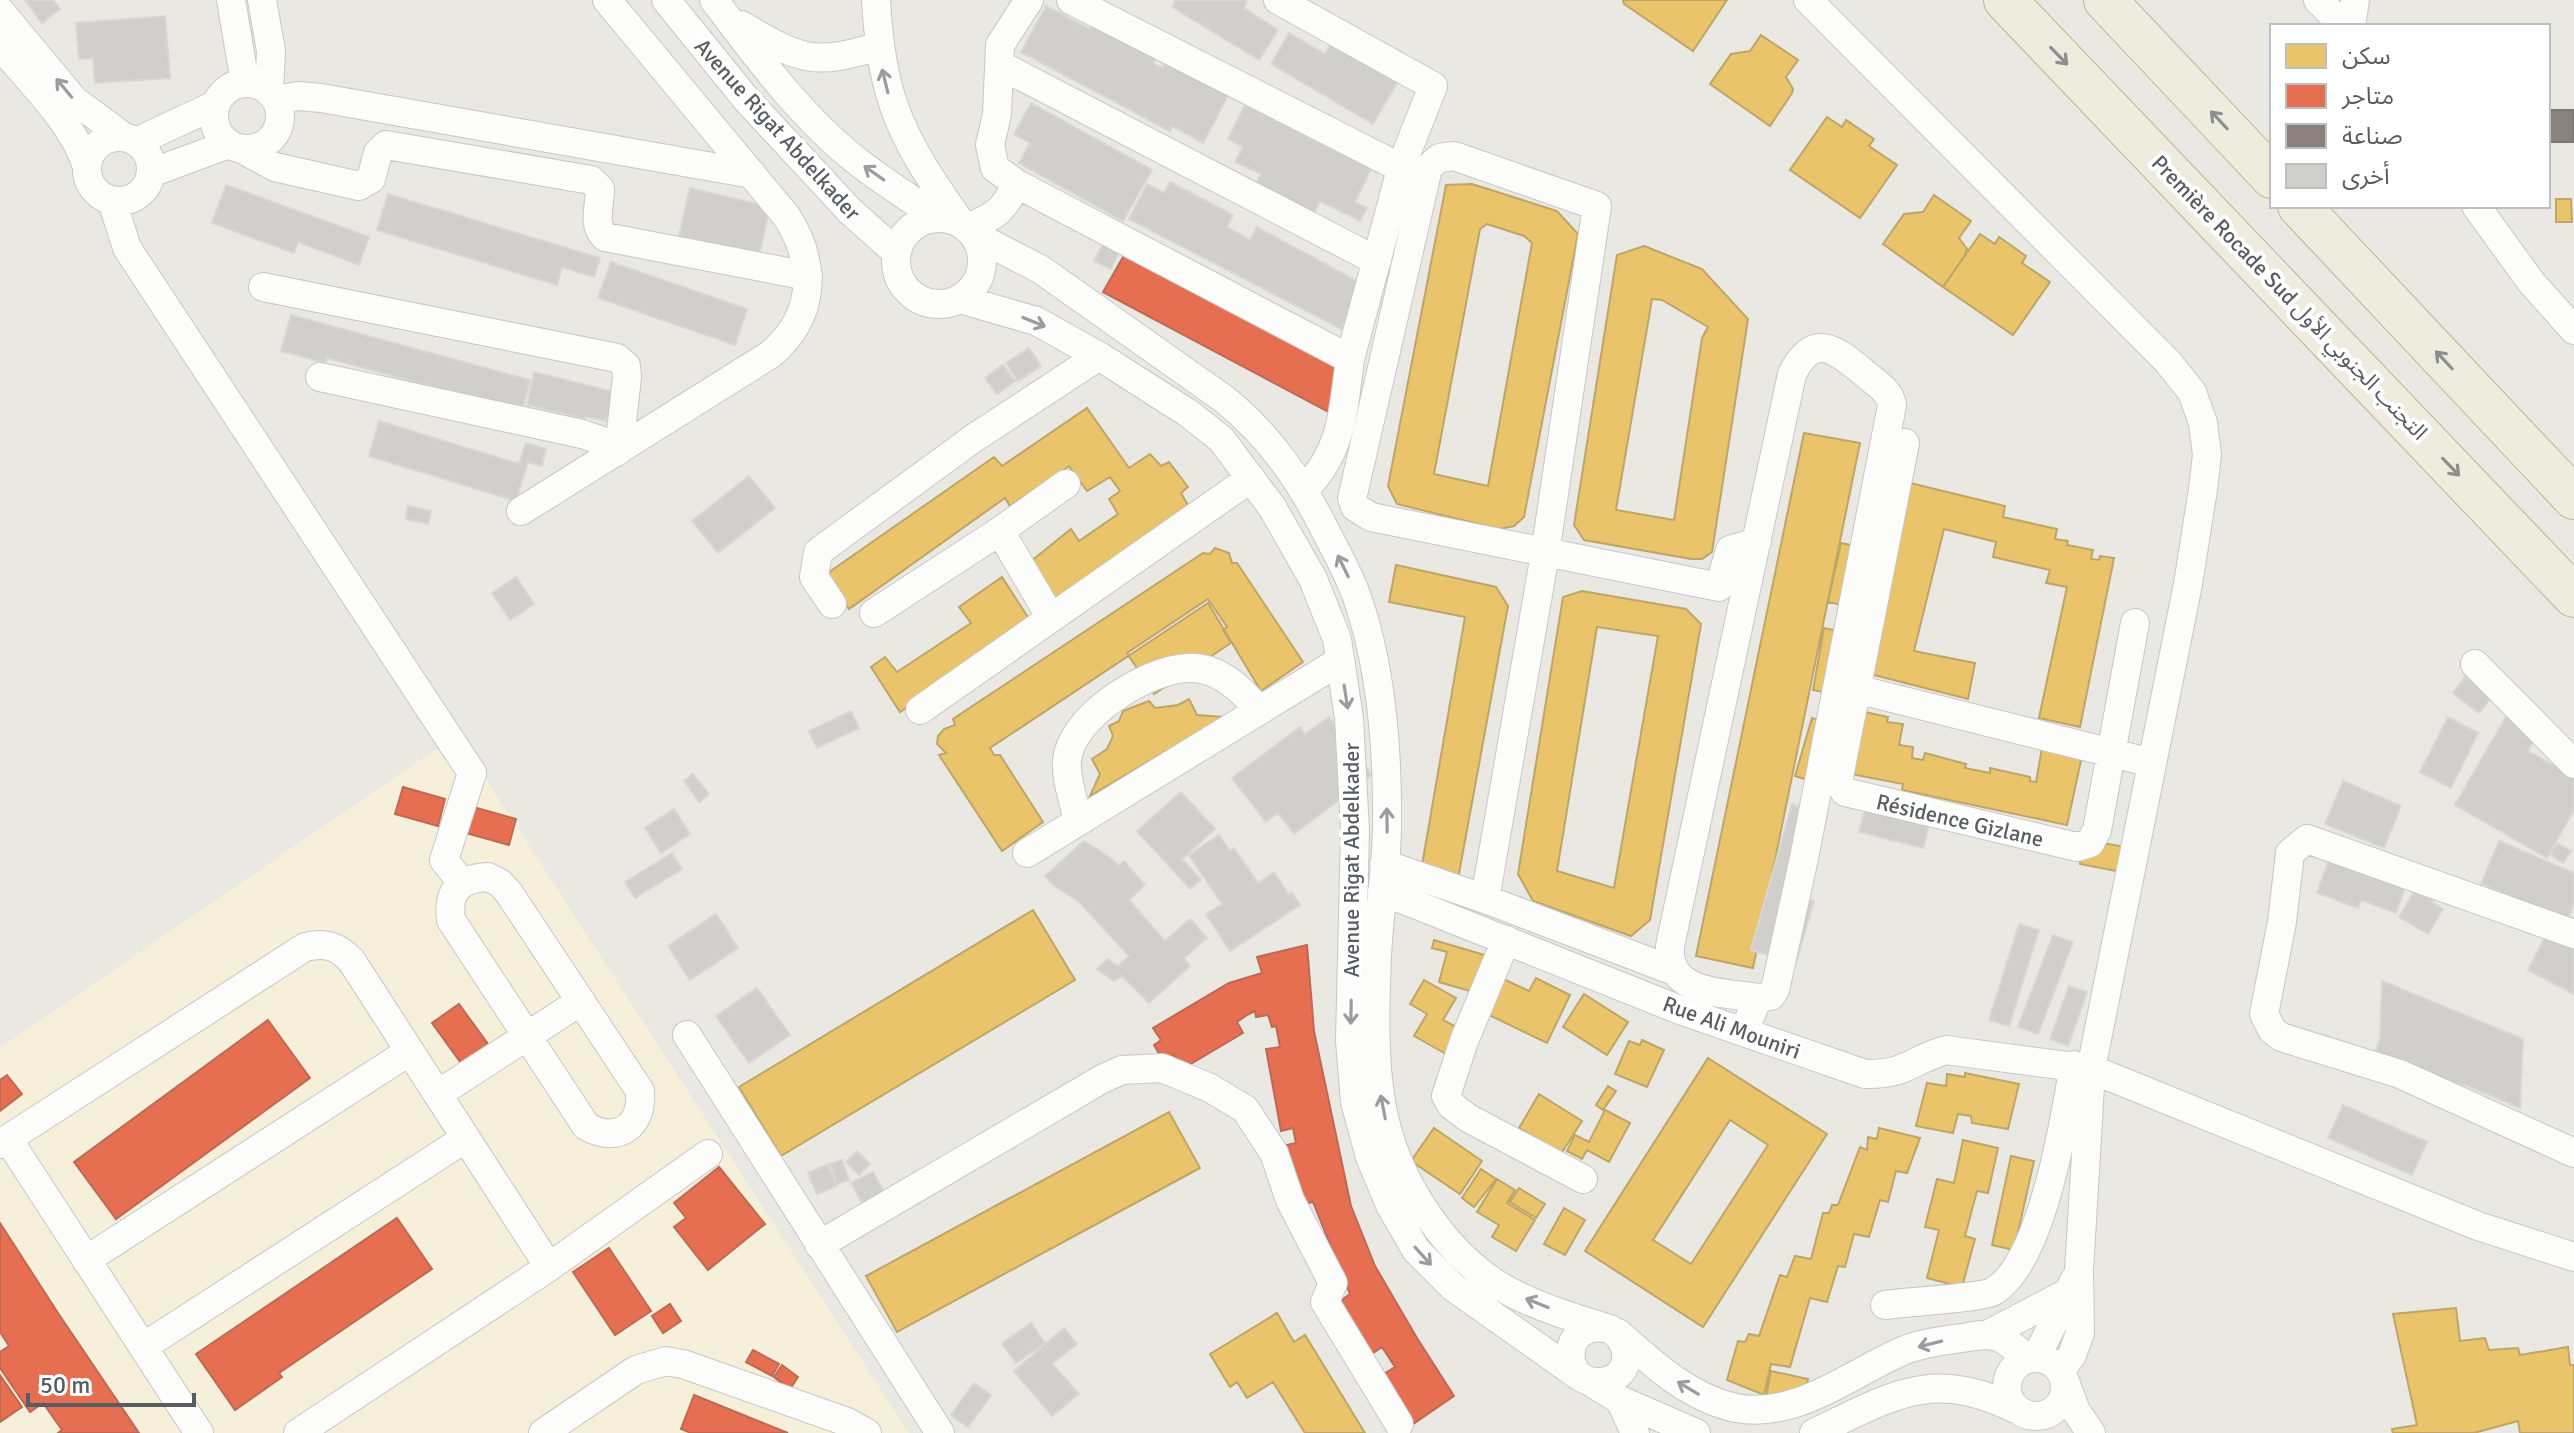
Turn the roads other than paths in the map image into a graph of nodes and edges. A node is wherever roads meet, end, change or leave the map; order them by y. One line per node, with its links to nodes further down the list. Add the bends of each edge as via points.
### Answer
1 (231, 0): 21 (street)
2 (262, 0): 21 (street, via 271,51)
3 (607, 0): 28 (street)
4 (666, 0): 35 (street, Avenue Rigat Abdelkader, via 746,99 850,211)
5 (876, 0): 19 (street)
6 (1029, 0): 20 (street, via 1000,45)
7 (1071, 0): 26 (street)
8 (1278, 0): 26 (street, via 1433,86)
9 (1808, 0): 65 (street, via 2192,392 2207,455)
10 (2005, 0): 54 (highway, Première Rocade Sud التجنب الجنوبي الأول, one-way to 54)
11 (2105, 0): 29 (highway, one-way to 11)
12 (2318, 0): 16 (street)
13 (2355, 0): 17 (street)
14 (720, 8): 19 (street, via 800,56 831,59); 34 (street, one-way to 14, via 865,168 830,137)
15 (0, 11): 23 (street, one-way to 15, via 74,100)
16 (2342, 24)
17 (2351, 24)
18 (0, 46): 25 (street, via 70,133)
19 (879, 46): 34 (street, one-way to 19, via 907,141 890,100)
20 (1000, 65): 30 (street, via 990,145 995,168); 36 (street)
21 (264, 92): 22 (street, via 227,89); 24 (street, via 279,121 276,131 262,145); 28 (street)
22 (215, 105): 23 (street); 24 (street, via 214,122 222,138)
23 (130, 140): 25 (street, via 98,144); 27 (street, via 148,155)
24 (236, 146): 27 (street); 37 (street, via 275,167 359,186 371,179 378,153 386,145 591,180 600,189 597,224 605,237)
25 (87, 167): 31 (street, via 94,191)
26 (1401, 168): 36 (street)
27 (151, 173): 31 (street, via 133,199)
28 (752, 174): 37 (street, via 798,235)
29 (2270, 175)
30 (1017, 184): 34 (street, via 1005,208 991,218); 42 (street)
31 (112, 201): 70 (street, via 127,248 472,773 444,860)
32 (2301, 208): 49 (highway, one-way to 32)
33 (2477, 208): 40 (street)
34 (960, 226): 35 (street, via 916,224); 39 (street, via 982,254 982,265 975,284); 48 (street, via 1040,269 1224,399 1251,421)
35 (896, 252): 39 (street, via 899,276 914,295 936,304)
36 (1377, 261): 42 (street)
37 (808, 276): 45 (street, via 804,305 782,344)
38 (263, 287): 45 (street, via 617,358 626,366 627,377)
39 (960, 299): 41 (street, Avenue Rigat Abdelkader, one-way to 41, via 1036,321)
40 (2574, 330)
41 (1099, 356): 46 (street, Avenue Rigat Abdelkader, via 1221,439); 55 (street, via 974,438 818,552 814,577)
42 (1350, 359): 48 (street, via 1333,452)
43 (320, 377): 45 (street, via 582,434)
44 (1905, 443): 61 (street, Résidence Gizlane)
45 (617, 451): 50 (street)
46 (1251, 478): 57 (street); 59 (street, Avenue Rigat Abdelkader, via 1313,579 1337,639)
47 (1066, 484): 51 (street)
48 (1305, 489): 69 (street, one-way to 48, via 1386,765 1375,666 1359,603)
49 (2574, 498)
50 (521, 511)
51 (1000, 531): 56 (street); 57 (street)
52 (1757, 542): 53 (street, via 1730,550 1719,587); 74 (street, via 1670,946); 75 (street, via 1792,374 1808,350 1838,352 1887,392 1892,405 1775,990)
53 (1545, 554): 53 (street, via 1597,206 1454,156 1439,158 1428,168 1352,498 1355,507 1371,517); 71 (street)
54 (2574, 596)
55 (832, 604)
56 (874, 613)
57 (1051, 618): 62 (street)
58 (2135, 623): 64 (street, Résidence Gizlane)
59 (1340, 661): 63 (street); 98 (street, Avenue Rigat Abdelkader, one-way to 98, via 1355,830 1350,1041 1355,1102 1370,1157 1416,1250 1453,1287)
60 (2475, 664): 66 (street)
61 (1856, 689): 64 (street); 64 (street, Résidence Gizlane, via 1838,782 1851,795 2084,846 2097,830)
62 (920, 710)
63 (1259, 711): 67 (street); 67 (street, via 1245,693 1219,675 1188,668 1149,678 1103,704 1075,733 1066,762)
64 (2109, 753): 65 (street)
65 (2152, 763): 81 (street)
66 (2574, 764)
67 (1078, 822): 68 (street)
68 (1027, 853)
69 (1383, 878): 71 (street); 73 (street, Rue Ali Mouniri); 94 (street, one-way to 69, via 1512,1293 1449,1243 1420,1205 1382,1108 1377,956)
70 (462, 883): 76 (street, via 488,877 500,883); 79 (street, via 449,907 451,920)
71 (1485, 899): 74 (street)
72 (2574, 934): 85 (street, via 2307,839 2290,853 2264,1014 2281,1037 2400,1074)
73 (1506, 940): 77 (street, Rue Ali Mouniri); 87 (street, via 1446,1096 1468,1118)
74 (1674, 971): 75 (street, via 1695,988)
75 (1758, 998): 77 (street)
76 (581, 1001): 79 (street); 79 (street, via 640,1091 636,1119 626,1129 598,1133 586,1126)
77 (1744, 1031): 81 (street, Rue Ali Mouniri, via 1865,1074 1907,1069 1946,1050)
78 (687, 1035): 88 (street)
79 (527, 1037): 82 (street)
80 (410, 1051): 82 (street); 84 (street, via 351,960 331,945 318,944 305,947); 90 (street)
81 (2082, 1067): 89 (street, Rue Ali Mouniri, via 2478,1226); 92 (street); 93 (street, via 2033,1232 2016,1268 1992,1293)
82 (438, 1094): 83 (street)
83 (466, 1138): 91 (street); 96 (street)
84 (4, 1141): 90 (street)
85 (2574, 1153)
86 (708, 1154): 91 (street)
87 (1583, 1179)
88 (819, 1245): 101 (street, via 1102,1079 1122,1070 1162,1068 1245,1109 1274,1153 1290,1200 1333,1283 1325,1302); 106 (street)
89 (2574, 1257)
90 (86, 1260): 96 (street)
91 (549, 1267): 104 (street)
92 (2074, 1281): 95 (street); 97 (street)
93 (1885, 1305)
94 (1613, 1330): 95 (street, one-way to 94, via 1900,1352 1806,1400 1773,1408 1738,1408 1683,1386); 98 (street, via 1626,1349 1624,1367 1609,1381); 98 (street, via 1589,1327 1574,1340 1571,1359)
95 (1987, 1335): 97 (street, via 2002,1338)
96 (143, 1347): 103 (street)
97 (2047, 1367): 100 (street, via 2063,1398 2051,1412); 100 (street, via 2013,1369 2008,1395); 110 (street)
98 (1585, 1379): 99 (street, Avenue Rigat Abdelkader)
99 (1620, 1400): 107 (street); 108 (street, Avenue Rigat Abdelkader)
100 (2028, 1419): 109 (street, via 1995,1399 1961,1389 1926,1388 1893,1395)
101 (1399, 1424)
102 (557, 1429): 105 (street, via 636,1370 666,1361)
103 (199, 1433)
104 (298, 1433)
105 (867, 1433)
106 (940, 1433)
107 (1635, 1433)
108 (1696, 1433)
109 (1814, 1433)
110 (2091, 1433)

